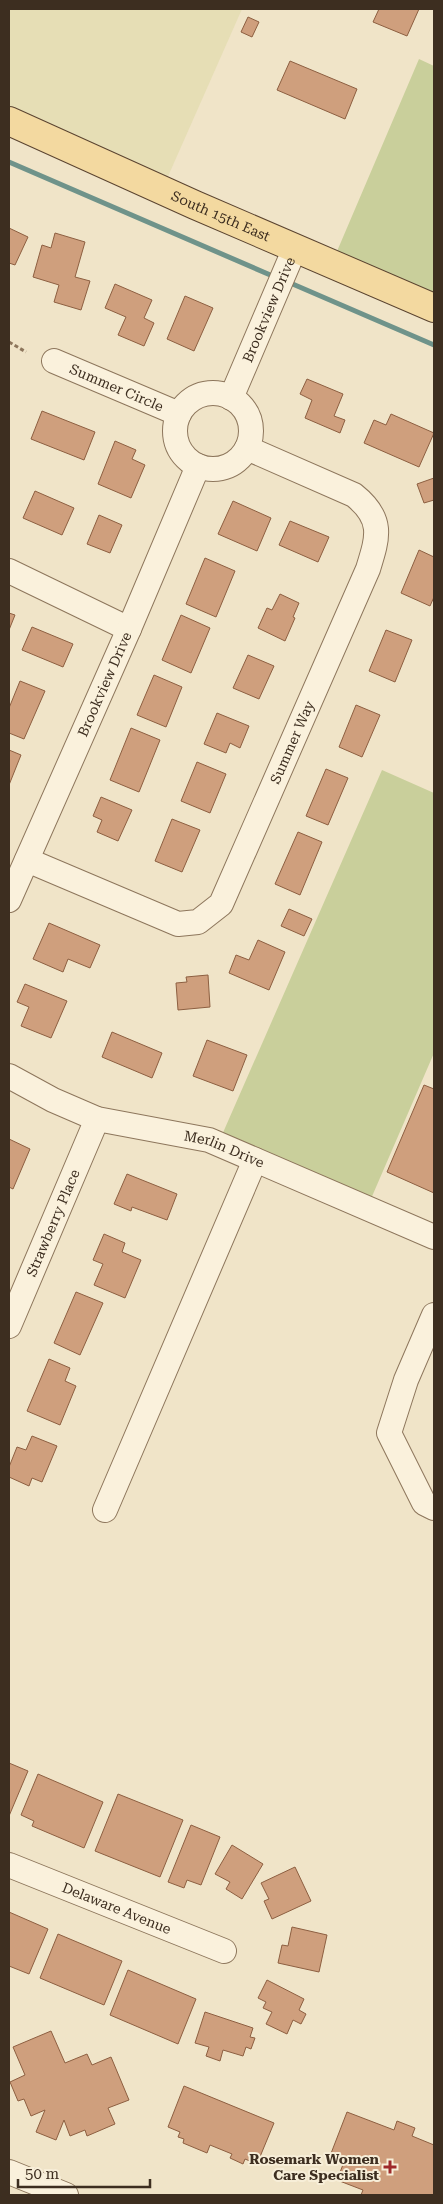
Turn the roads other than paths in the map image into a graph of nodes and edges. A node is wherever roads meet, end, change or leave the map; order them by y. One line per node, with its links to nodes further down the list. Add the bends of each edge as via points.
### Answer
1 (9, 121): 2 (main road, South 15th East, via 196,205)
2 (290, 258): 3 (main road, South 15th East); 5 (street, Brookview Drive)
3 (434, 308)
4 (54, 361): 6 (street, Summer Circle)
5 (230, 398): 6 (street, via 219,394 196,397); 7 (street, via 240,404 250,425)
6 (179, 414): 8 (street, via 175,426 177,444 187,459)
7 (246, 448): 8 (street, via 231,464 209,469); 11 (street, Summer Way, via 354,495 365,504 378,533 368,569 221,904 198,922 178,924)
8 (198, 466): 10 (street, Brookview Drive)
9 (9, 571): 10 (street)
10 (129, 628): 11 (street, Brookview Drive)
11 (27, 860): 12 (street, Brookview Drive)
12 (9, 900)
13 (9, 1076): 14 (street, Merlin Drive)
14 (97, 1119): 15 (street, Merlin Drive, via 209,1140); 18 (street, Strawberry Place)
15 (255, 1160): 16 (street, Merlin Drive); 20 (street)
16 (434, 1237)
17 (434, 1315): 19 (street, via 406,1380 389,1433 424,1503)
18 (9, 1326)
19 (434, 1508)
20 (105, 1510)
21 (9, 1865): 22 (street, Delaware Avenue)
22 (224, 1951)
23 (9, 2172): 24 (street)
24 (66, 2195)

